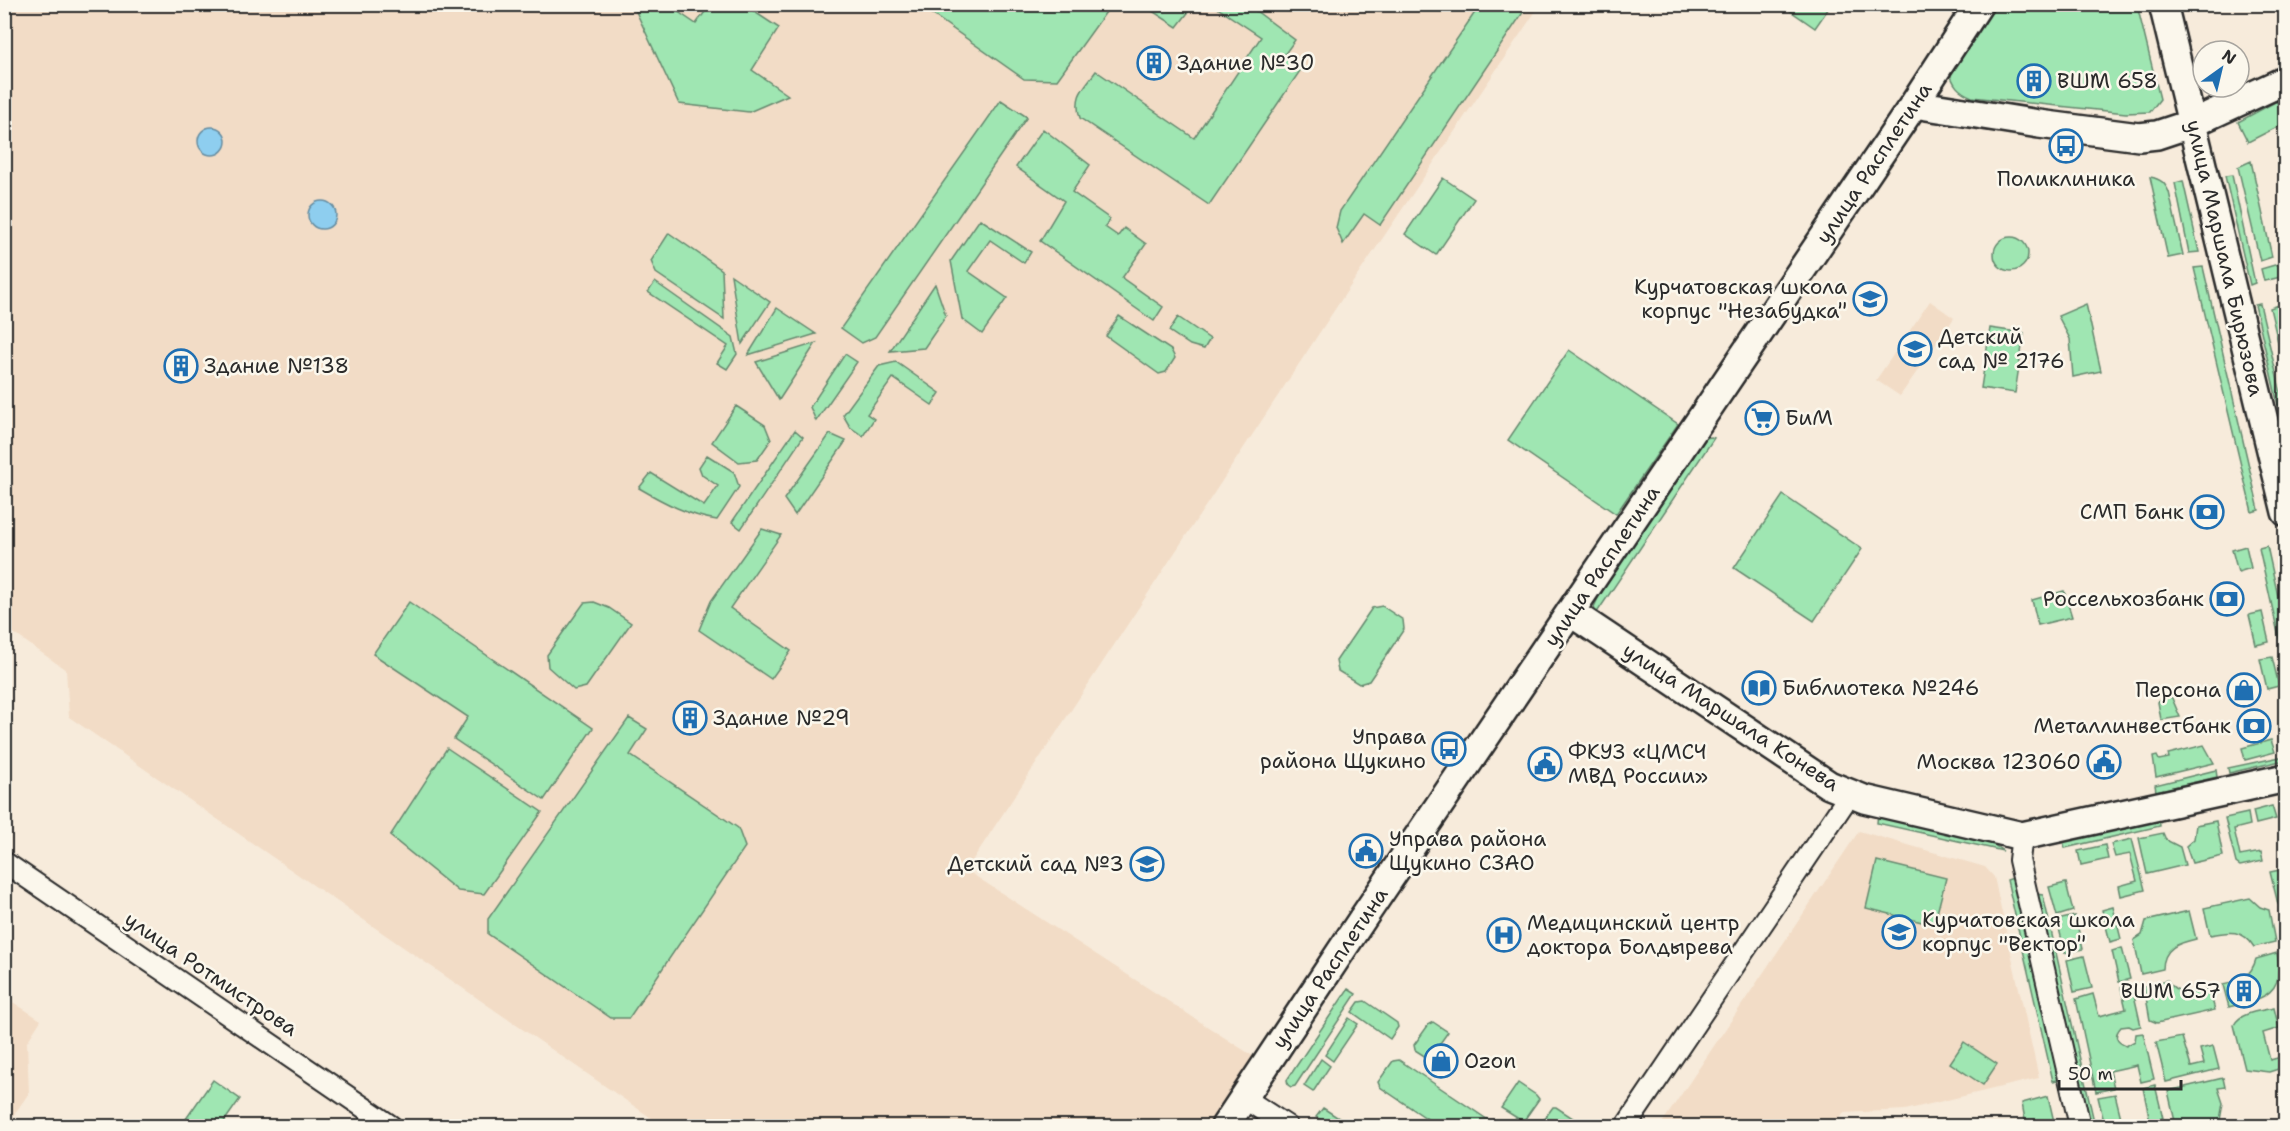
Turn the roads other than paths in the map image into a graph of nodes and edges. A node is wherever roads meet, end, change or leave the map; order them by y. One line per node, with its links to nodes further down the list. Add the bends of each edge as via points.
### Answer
1 (1979, 4): 4 (street, улица Расплетина)
2 (2163, 4): 5 (street, улица Маршала Бирюзова)
3 (2286, 80): 5 (street)
4 (1914, 104): 5 (street, via 2139,137); 7 (street, улица Расплетина)
5 (2193, 123): 6 (street, улица Маршала Бирюзова)
6 (2286, 512)
7 (1570, 612): 9 (street, улица Маршала Конева, via 1829,785); 12 (street, улица Расплетина)
8 (2286, 778): 10 (street, улица Маршала Конева)
9 (1850, 794): 10 (street, улица Маршала Конева); 16 (street)
10 (2022, 836): 17 (street, via 2019,860)
11 (4, 862): 13 (street, улица Ротмистрова)
12 (1244, 1098): 14 (street, улица Расплетина); 15 (street)
13 (391, 1126)
14 (1225, 1126)
15 (1287, 1126)
16 (1626, 1126)
17 (2080, 1126)

